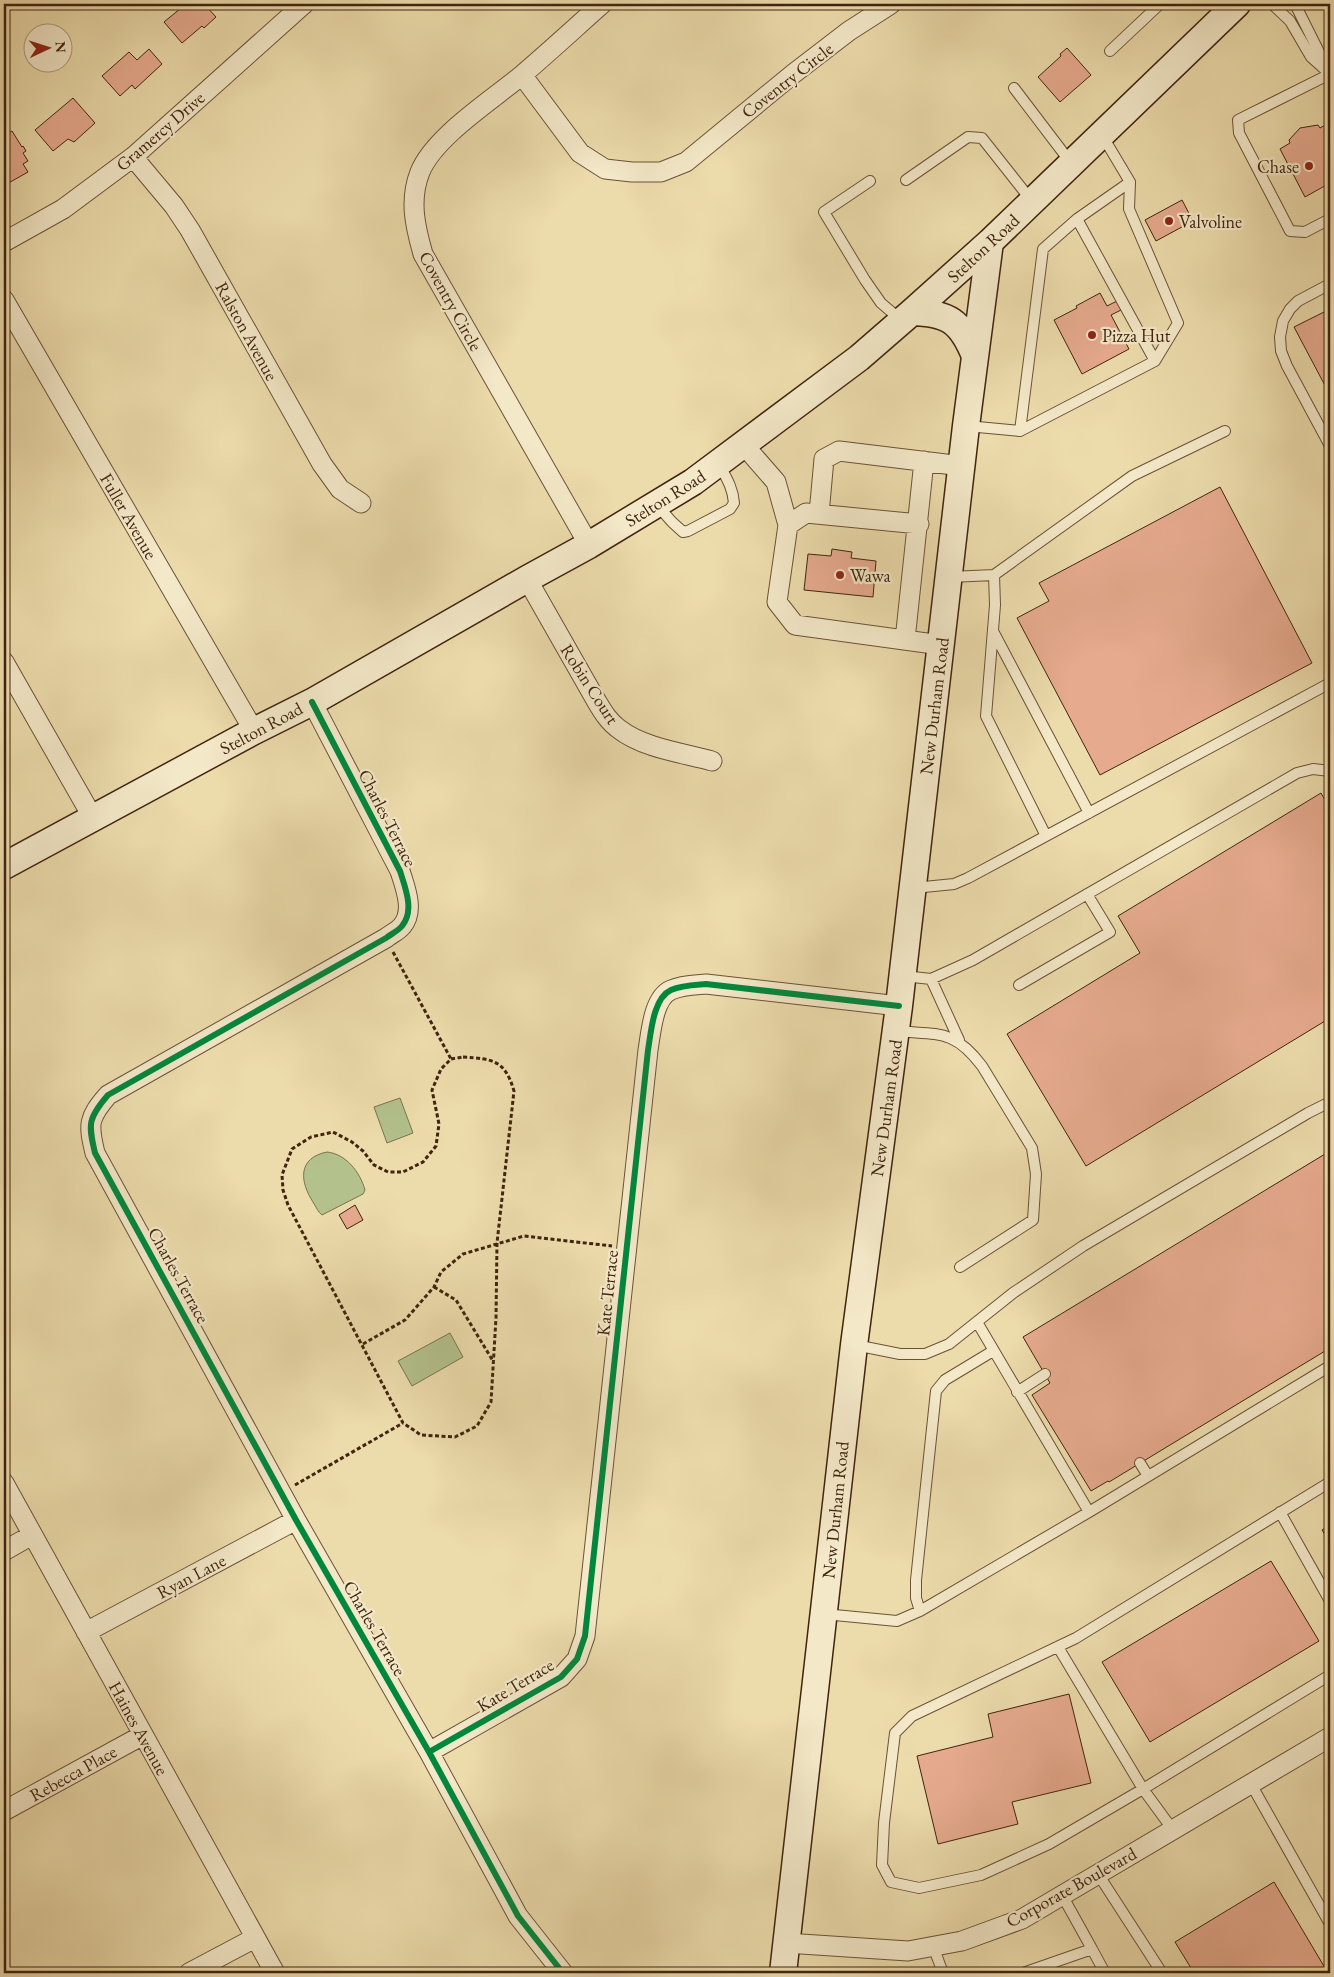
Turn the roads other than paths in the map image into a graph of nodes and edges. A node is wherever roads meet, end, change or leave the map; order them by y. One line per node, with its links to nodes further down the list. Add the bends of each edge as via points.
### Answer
1 (304, 4): 13 (street, Gramercy Drive)
2 (602, 4): 10 (street, Coventry Circle)
3 (892, 4): 10 (street, Coventry Circle, via 849,31 686,162 661,172 604,169 580,154)
4 (1160, 4): 8 (lane)
5 (1272, 4): 9 (lane, via 1290,20 1311,57)
6 (1295, 4): 9 (lane)
7 (1228, 6): 12 (main road, Stelton Road)
8 (1110, 52)
9 (1330, 74): 20 (lane, via 1238,120 1239,133 1290,231 1305,232)
10 (522, 75): 41 (street, Coventry Circle, via 443,139 429,155 414,192 413,213 423,254)
11 (1014, 88): 14 (lane)
12 (1102, 134): 14 (main road, Stelton Road); 17 (lane)
13 (133, 157): 21 (street, Gramercy Drive, via 63,209); 36 (street, Ralston Avenue, via 190,230 322,464 340,489)
14 (1072, 164): 18 (main road, Stelton Road)
15 (906, 180): 18 (lane, via 968,137 982,138)
16 (870, 181): 25 (lane, via 824,212 881,303)
17 (1130, 182): 19 (lane); 27 (lane, via 1129,209 1178,323)
18 (1032, 202): 22 (main road, Stelton Road)
19 (1077, 219): 27 (lane); 29 (lane, via 1043,249)
20 (1330, 219)
21 (4, 242)
22 (990, 242): 25 (main road, Stelton Road); 26 (main road, New Durham Road)
23 (1330, 284): 32 (lane, via 1298,301 1290,309 1283,321 1280,337 1287,366)
24 (4, 300): 51 (street, Fuller Avenue)
25 (906, 316): 26 (main road, via 932,312 945,316 968,337); 31 (main road, Stelton Road, via 859,358)
26 (975, 356): 28 (main road, New Durham Road)
27 (1155, 361): 29 (lane)
28 (966, 426): 29 (lane); 35 (main road, New Durham Road)
29 (1020, 431)
30 (1224, 431): 42 (lane, via 1132,476)
31 (743, 444): 34 (main road, Stelton Road); 40 (street, via 776,482)
32 (1330, 446)
33 (924, 461): 35 (street); 38 (street, via 839,451 824,459); 39 (street)
34 (718, 463): 37 (main road, Stelton Road); 37 (lane, via 731,485 734,503 730,509 683,532)
35 (962, 466): 43 (main road, New Durham Road)
36 (361, 503)
37 (656, 504): 41 (main road, Stelton Road)
38 (819, 514): 39 (street); 40 (street, via 806,513)
39 (919, 524): 46 (street)
40 (788, 525): 46 (street, via 777,602 795,625)
41 (589, 545): 44 (main road, Stelton Road)
42 (994, 575): 43 (lane); 45 (lane)
43 (949, 577): 47 (main road, New Durham Road)
44 (526, 579): 50 (main road, Stelton Road); 52 (street, Robin Court, via 597,702 618,729 636,740)
45 (993, 631): 54 (lane); 56 (lane, via 986,716)
46 (906, 640): 47 (street)
47 (941, 645): 58 (main road, New Durham Road)
48 (4, 662): 55 (street)
49 (1330, 683): 54 (lane)
50 (312, 702): 51 (main road, Stelton Road); 79 (street, Charles Terrace, via 400,871 408,897 407,916 402,926 108,1095 94,1111 90,1130 95,1153)
51 (254, 731): 55 (main road, Stelton Road)
52 (712, 761)
53 (1330, 771): 59 (lane, via 1313,769 1297,773)
54 (1089, 813): 56 (lane)
55 (93, 818): 57 (main road, Stelton Road)
56 (1046, 836): 58 (lane, via 954,884)
57 (4, 866)
58 (913, 889): 60 (main road, New Durham Road)
59 (1087, 894): 61 (lane, via 973,960); 62 (lane, via 1110,932)
60 (903, 975): 61 (lane); 63 (main road, New Durham Road)
61 (931, 979): 64 (lane)
62 (1019, 985)
63 (898, 1018): 64 (lane); 68 (main road, New Durham Road); 90 (street, Kate Terrace, via 706,984 669,990 655,1008 585,1636 577,1659 561,1677)
64 (959, 1040): 66 (lane, via 982,1066 1032,1148 1036,1183 1033,1220)
65 (1330, 1102): 67 (lane, via 1083,1246 1013,1293)
66 (960, 1267)
67 (977, 1322): 68 (lane, via 948,1344 925,1354 900,1354); 69 (lane)
68 (854, 1345): 84 (main road, New Durham Road)
69 (993, 1350): 72 (lane); 83 (lane, via 945,1380 936,1391 916,1580)
70 (1330, 1366): 74 (lane)
71 (1045, 1374): 72 (lane)
72 (1016, 1392): 77 (lane)
73 (1140, 1463): 74 (lane)
74 (1148, 1476): 77 (lane)
75 (1330, 1482): 78 (lane)
76 (4, 1483): 80 (street, Haines Avenue)
77 (1089, 1512): 83 (lane)
78 (1280, 1512): 82 (lane); 86 (lane)
79 (296, 1520): 85 (street, Ryan Lane); 90 (street, Charles Terrace)
80 (32, 1535): 81 (street); 85 (street, Haines Avenue)
81 (4, 1551)
82 (1330, 1601)
83 (920, 1611): 84 (lane, via 897,1621)
84 (824, 1614): 99 (main road, New Durham Road)
85 (86, 1632): 88 (street, Haines Avenue)
86 (1058, 1647): 92 (lane); 92 (lane, via 912,1716 895,1733 882,1865 891,1882 919,1888 981,1875 1049,1844)
87 (1330, 1675): 92 (lane)
88 (143, 1735): 93 (street, Rebecca Place); 98 (street, Haines Avenue)
89 (1330, 1737): 91 (street, Corporate Boulevard)
90 (429, 1752): 104 (street, Charles Terrace, via 518,1916)
91 (1251, 1784): 94 (street, Corporate Boulevard); 97 (lane)
92 (1142, 1789): 94 (lane)
93 (4, 1812)
94 (1173, 1830): 95 (street, Corporate Boulevard)
95 (1098, 1874): 96 (street, Corporate Boulevard); 109 (lane)
96 (1062, 1896): 100 (street, Corporate Boulevard, via 1022,1919 962,1940); 101 (lane)
97 (1330, 1924)
98 (255, 1938): 102 (street); 103 (street, Haines Avenue)
99 (786, 1942): 100 (street, Corporate Boulevard, via 908,1951); 105 (main road, New Durham Road)
100 (933, 1946): 106 (lane)
101 (1092, 1949): 107 (lane); 108 (lane)
102 (189, 1973)
103 (275, 1973)
104 (563, 1973)
105 (783, 1973)
106 (943, 1973)
107 (1023, 1973)
108 (1105, 1973)
109 (1162, 1973)

